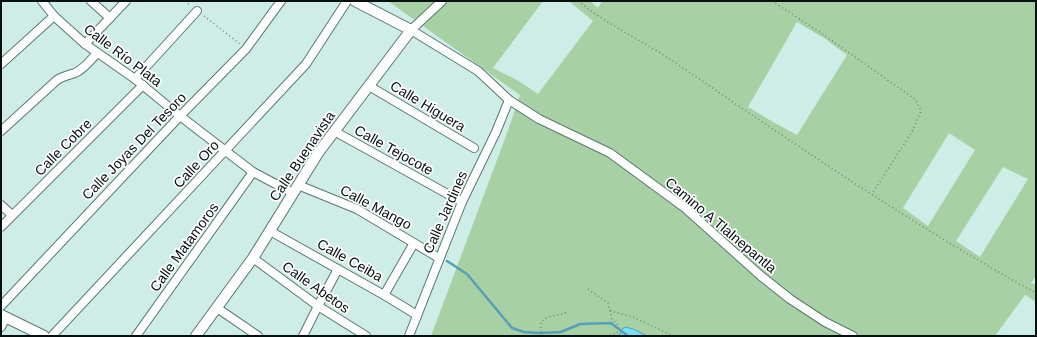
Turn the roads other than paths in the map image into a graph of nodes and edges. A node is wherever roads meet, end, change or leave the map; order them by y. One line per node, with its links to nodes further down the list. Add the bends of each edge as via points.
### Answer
1 (42, 1): 10 (street, Calle Río Plata)
2 (91, 1): 11 (street)
3 (126, 1): 11 (street)
4 (281, 1): 20 (street, Calle Joyas Del Tesoro, via 246,49)
5 (347, 1): 24 (street, Calle Oro, via 306,64)
6 (355, 1): 12 (street)
7 (450, 1): 8 (street)
8 (440, 3): 12 (street, Calle Buenavista)
9 (198, 11): 16 (street)
10 (54, 16): 13 (street, Calle Río Plata); 15 (street)
11 (110, 18): 13 (street)
12 (411, 30): 18 (street, Calle Buenavista); 19 (street, Camino A Tlalnepantla, via 478,72)
13 (84, 44): 14 (street, Calle Río Plata)
14 (97, 53): 16 (street, Calle Río Plata); 21 (street, via 82,69 57,80)
15 (1, 64)
16 (135, 79): 17 (street, Calle Río Plata)
17 (143, 86): 20 (street, Calle Río Plata); 29 (street, Calle Cobre)
18 (369, 86): 22 (street, Calle Buenavista); 23 (street, Calle Higuera)
19 (508, 100): 27 (street, Calle Jardines, via 496,132); 51 (street, Camino A Tlalnepantla, via 539,120 610,153 684,208 790,299 825,322)
20 (180, 116): 24 (street, Calle Río Plata); 37 (street, Calle Joyas Del Tesoro)
21 (1, 131)
22 (334, 132): 26 (street, Calle Buenavista); 27 (street, Calle Tejocote)
23 (474, 148)
24 (226, 151): 25 (street, Calle Río Plata); 44 (street, Calle Oro)
25 (253, 172): 26 (street, Calle Río Plata); 45 (street, Calle Matamoros)
26 (295, 189): 31 (street, Calle Buenavista); 32 (street, Calle Mango, via 357,209)
27 (462, 202): 34 (street, Calle Jardines)
28 (1, 205): 29 (street)
29 (12, 215): 30 (street, Calle Cobre)
30 (1, 227)
31 (270, 230): 33 (street, Calle Buenavista); 35 (street, Calle Ceiba)
32 (414, 243): 34 (street, Calle Mango); 36 (street)
33 (253, 258): 38 (street, Calle Abetos); 39 (street, Calle Buenavista)
34 (439, 258): 40 (street, Calle Jardines)
35 (338, 269): 36 (street, Calle Ceiba); 38 (street)
36 (384, 295): 40 (street, Calle Ceiba)
37 (1, 306)
38 (318, 306): 48 (street); 49 (street, Calle Abetos)
39 (217, 308): 46 (street, Calle Buenavista); 47 (street)
40 (417, 315): 50 (street, Calle Jardines)
41 (3, 316): 42 (street); 43 (street)
42 (1, 327)
43 (44, 336)
44 (52, 336)
45 (136, 336)
46 (196, 336)
47 (258, 336)
48 (303, 336)
49 (366, 336)
50 (409, 336)
51 (853, 336)

